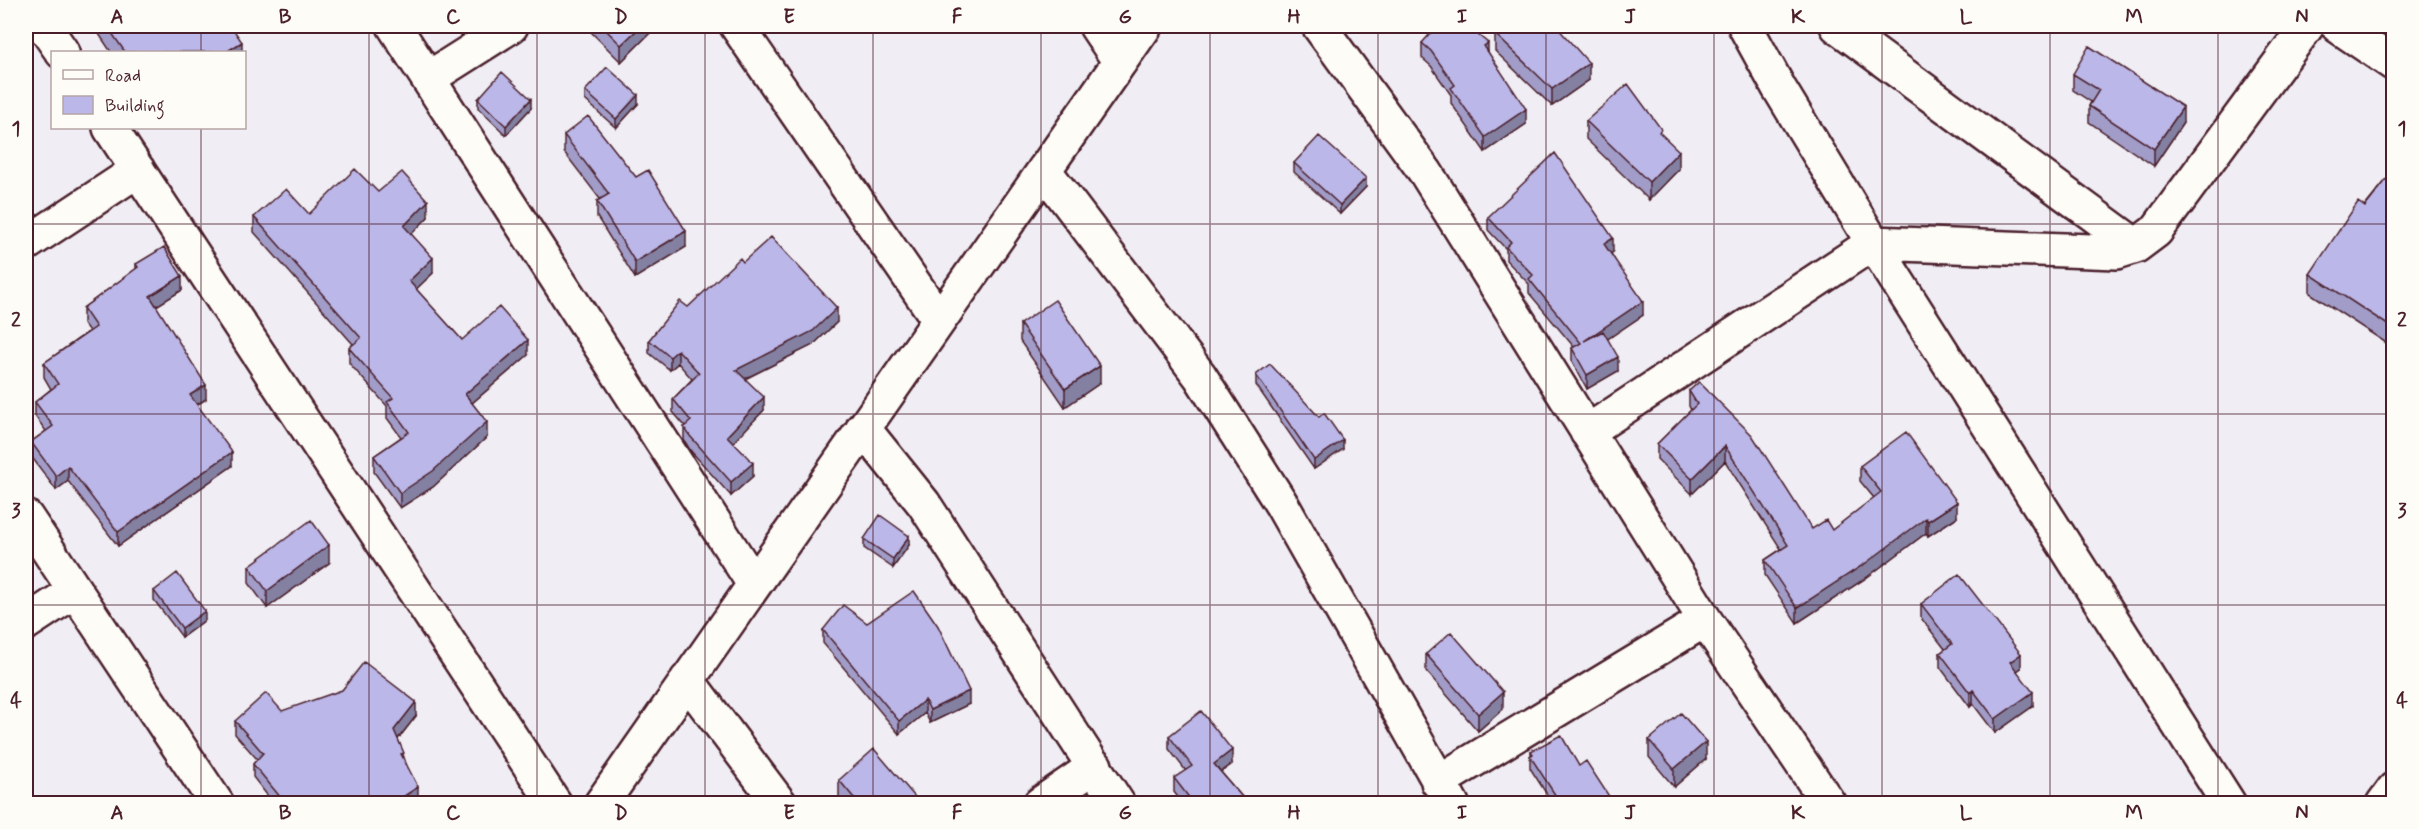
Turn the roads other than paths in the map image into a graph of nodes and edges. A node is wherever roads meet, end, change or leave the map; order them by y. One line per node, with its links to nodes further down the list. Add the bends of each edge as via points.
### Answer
1 (44, 26): 12 (street)
2 (394, 26): 15 (street)
3 (511, 26): 15 (street)
4 (737, 26): 22 (street)
5 (1096, 26): 13 (street)
6 (1145, 26): 13 (street)
7 (1319, 26): 24 (street, via 1426,173)
8 (1745, 26): 19 (street)
9 (1837, 26): 21 (street)
10 (2307, 26): 21 (street, via 2156,231)
11 (2338, 26): 14 (street)
12 (61, 51)
13 (1120, 62): 18 (street)
14 (2394, 64)
15 (429, 78): 26 (street)
16 (111, 129): 17 (street)
17 (138, 170): 20 (street); 35 (street)
18 (1044, 170): 22 (street); 33 (street, via 1200,376 1282,505)
19 (1873, 243): 21 (street, via 2117,252); 24 (street); 41 (street)
20 (26, 244)
21 (2136, 246)
22 (939, 320): 23 (street)
23 (863, 428): 26 (street); 31 (street, via 924,504)
24 (1587, 432): 28 (street)
25 (26, 517): 27 (street)
26 (754, 584): 30 (street)
27 (73, 592): 29 (street); 34 (street)
28 (1704, 620): 33 (street); 40 (street)
29 (26, 623)
30 (687, 680): 36 (street); 37 (street)
31 (1095, 766): 38 (street); 39 (street)
32 (2394, 789): 42 (street)
33 (1445, 793)
34 (217, 804)
35 (555, 804)
36 (601, 804)
37 (780, 804)
38 (1040, 804)
39 (1118, 804)
40 (1829, 804)
41 (2229, 804)
42 (2383, 804)

